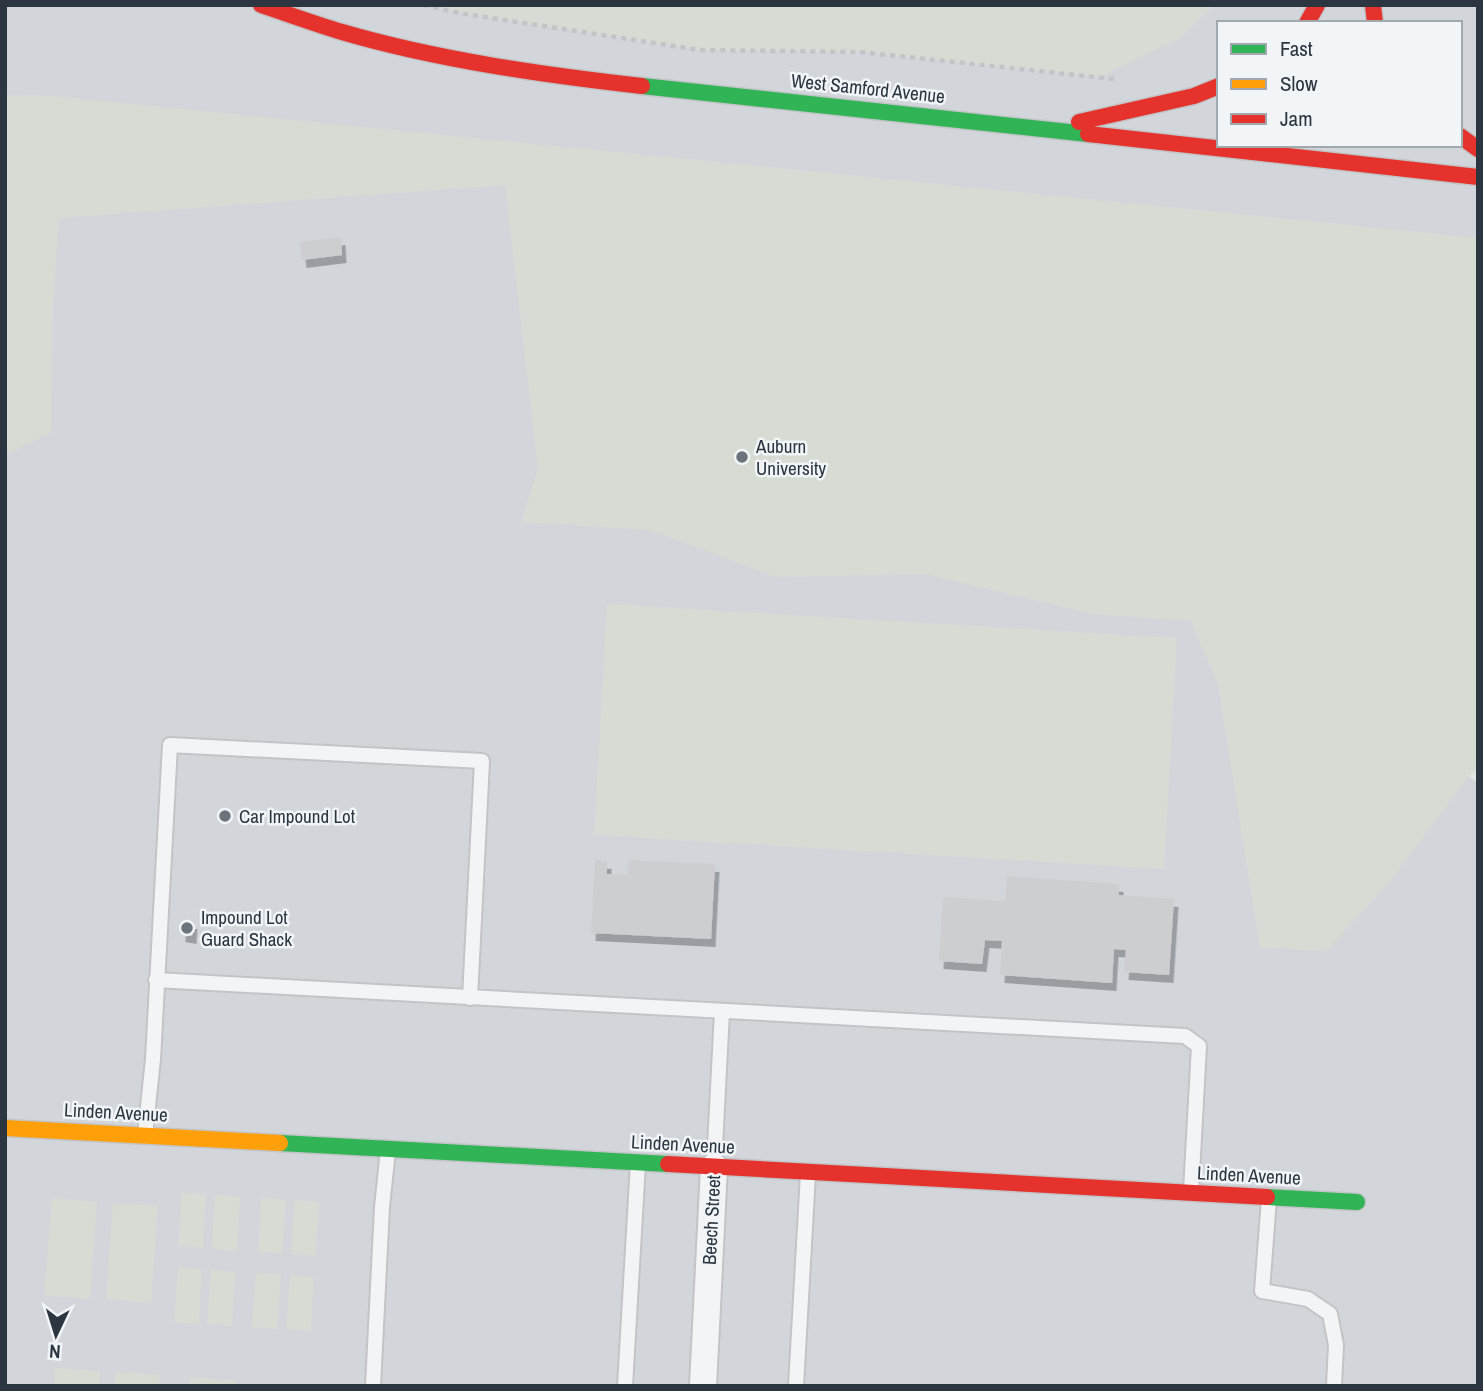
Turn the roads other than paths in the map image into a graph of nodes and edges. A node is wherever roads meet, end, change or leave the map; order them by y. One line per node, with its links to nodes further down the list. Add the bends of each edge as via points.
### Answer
1 (261, 5): 5 (street, West Samford Avenue, via 407,48 562,77)
2 (1317, 5): 3 (street)
3 (1308, 21)
4 (1217, 87): 5 (street)
5 (1048, 129): 7 (street, West Samford Avenue)
6 (1462, 137): 9 (street)
7 (1217, 143)
8 (1263, 147): 10 (street, West Samford Avenue)
9 (1478, 149)
10 (1335, 153): 11 (street, West Samford Avenue)
11 (1478, 177)
12 (156, 980): 13 (lane); 13 (lane, via 170,745 482,761); 16 (lane)
13 (470, 998): 14 (lane)
14 (722, 1012): 19 (lane, Beech Street); 21 (lane, via 1185,1036 1199,1046)
15 (5, 1128): 16 (street, Linden Avenue)
16 (145, 1135): 17 (street, Linden Avenue)
17 (388, 1148): 18 (street, Linden Avenue); 24 (lane)
18 (638, 1162): 19 (street, Linden Avenue); 25 (lane)
19 (714, 1167): 20 (street, Linden Avenue); 26 (street, Beech Street)
20 (808, 1172): 21 (street, Linden Avenue); 27 (lane)
21 (1191, 1193): 22 (street, Linden Avenue)
22 (1269, 1197): 23 (street, Linden Avenue); 28 (lane, via 1262,1291 1308,1299 1330,1314 1336,1345)
23 (1357, 1202)
24 (373, 1386)
25 (625, 1386)
26 (703, 1386)
27 (796, 1386)
28 (1334, 1386)

